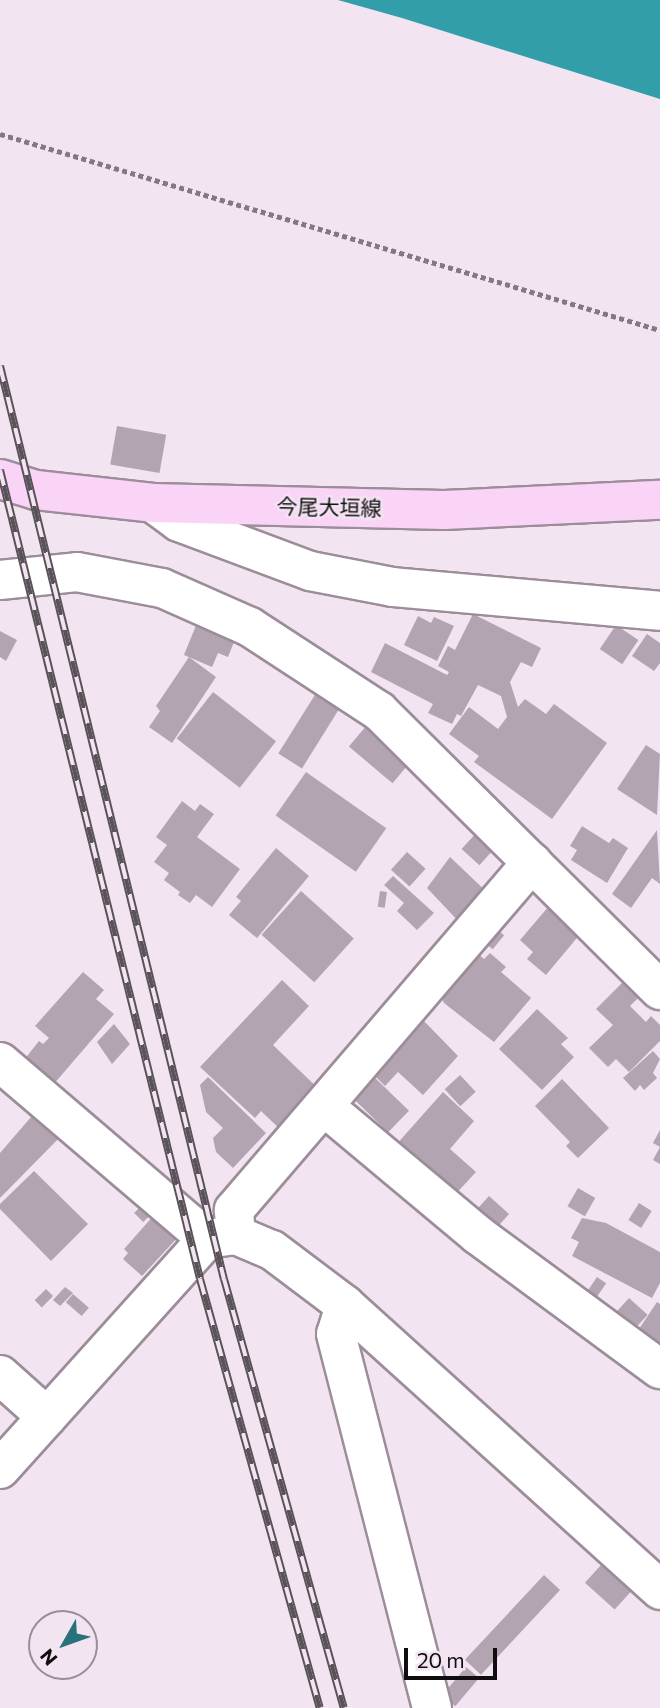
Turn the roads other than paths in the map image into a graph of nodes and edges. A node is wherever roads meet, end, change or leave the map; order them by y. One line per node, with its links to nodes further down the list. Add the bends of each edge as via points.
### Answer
1 (0, 479): 3 (main road, 今尾大垣線, via 36,490)
2 (660, 499): 3 (main road, 今尾大垣線, via 444,510)
3 (153, 503): 5 (street, via 179,522 310,571 393,587)
4 (0, 580): 6 (street, via 77,572 162,588 250,627 379,711)
5 (660, 611)
6 (533, 862): 7 (street); 9 (street)
7 (660, 990)
8 (0, 1062): 10 (street)
9 (325, 1107): 10 (street, via 234,1210); 12 (street, via 478,1235)
10 (221, 1237): 11 (street, via 272,1250); 14 (street)
11 (345, 1305): 16 (street); 17 (street, via 336,1334)
12 (660, 1369)
13 (0, 1375): 14 (street)
14 (47, 1416): 15 (street)
15 (0, 1469)
16 (660, 1590)
17 (432, 1708)

